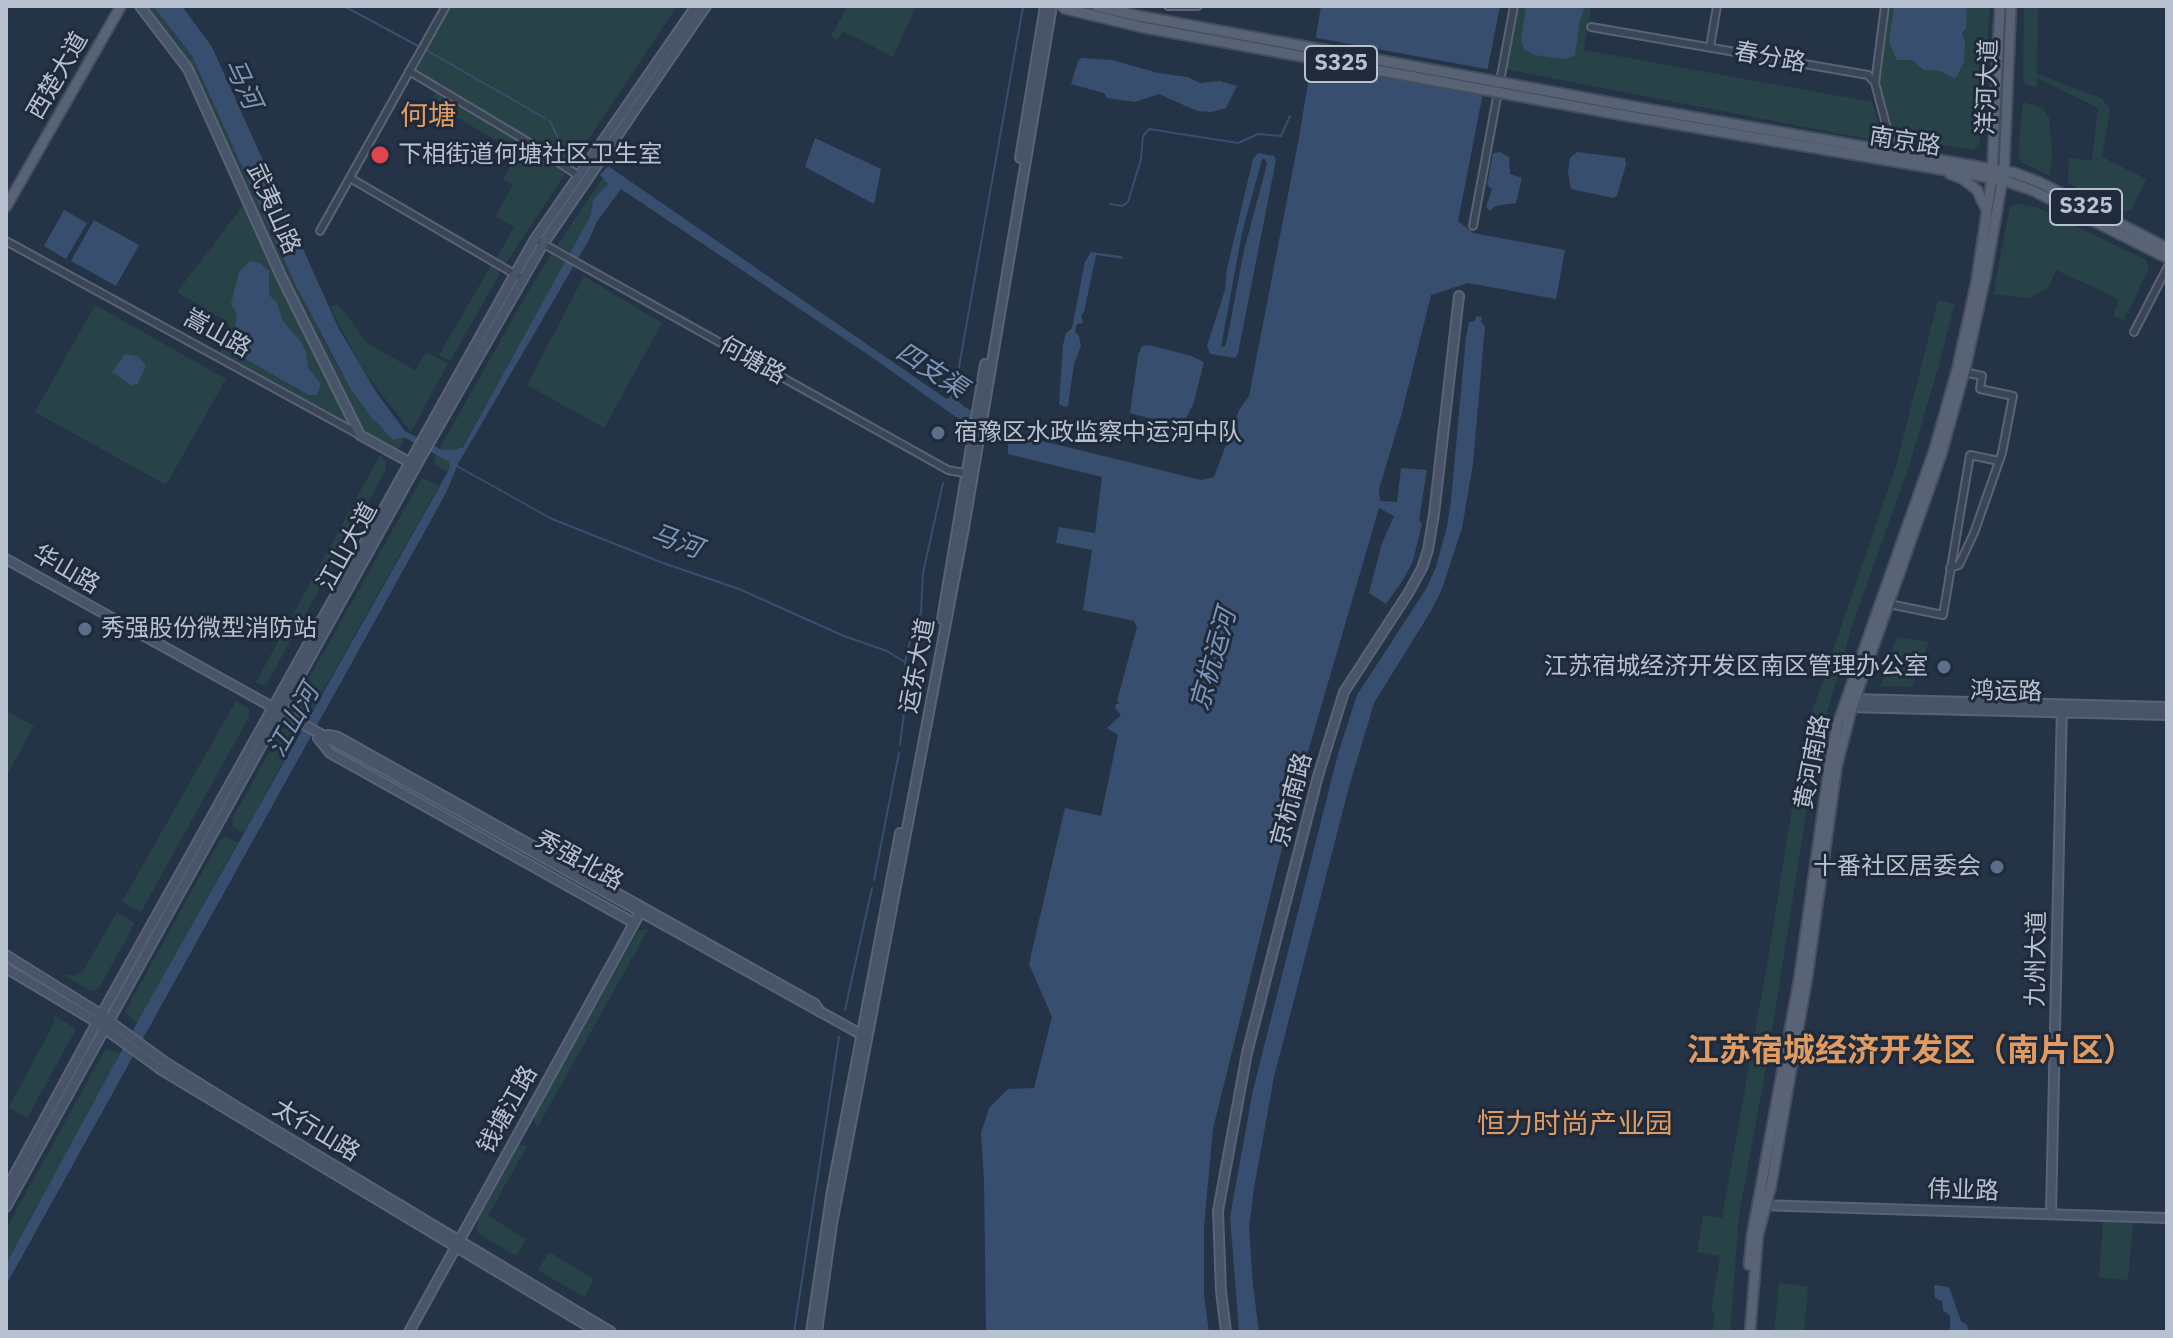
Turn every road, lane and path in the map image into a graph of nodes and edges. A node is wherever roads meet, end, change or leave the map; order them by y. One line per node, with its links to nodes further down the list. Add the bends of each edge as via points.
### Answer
1 (140, 6): 42 (street, 武夷山路, via 188,69)
2 (446, 6): 19 (street)
3 (696, 6): 26 (street, 江山大道)
4 (706, 6): 33 (street, 江山大道)
5 (1045, 6): 41 (street, 运东大道)
6 (1096, 6): 22 (main road, 南京路 / S325, bridge)
7 (1168, 6): 8 (street)
8 (1198, 6)
9 (1514, 6): 30 (street)
10 (1717, 6): 17 (street)
11 (1885, 6): 18 (street)
12 (2000, 6): 24 (main road, 洋河大道)
13 (2011, 6): 25 (main road, 洋河大道)
14 (1056, 7): 23 (main road, 南京路 / S325, bridge, via 1156,30); 41 (street, 运东大道)
15 (121, 8): 28 (main road, 西楚大道)
16 (1591, 27): 17 (street, 春分路)
17 (1710, 47): 20 (street, 春分路)
18 (1878, 65): 20 (street); 21 (street)
19 (409, 71): 26 (street); 27 (street)
20 (1868, 75): 21 (street)
21 (1875, 83): 22 (street)
22 (1893, 151): 24 (main road, 南京路 / S325)
23 (1881, 159): 24 (main road, 南京路 / S325); 29 (main road, via 1963,179 1977,190)
24 (1992, 172): 25 (main road, 南京路 / S325); 29 (main road, 黄河南路)
25 (2003, 175): 34 (main road, 南京路 / S325, via 2039,182); 35 (main road, 南京路 / S325); 40 (main road, 黄河南路)
26 (579, 176): 33 (street, 江山大道)
27 (350, 178): 31 (street); 37 (street)
28 (6, 207)
29 (1987, 212): 50 (main road, 黄河南路, via 1971,308 1934,451)
30 (1473, 226)
31 (320, 231)
32 (6, 241): 42 (street, 嵩山路)
33 (539, 242): 37 (street, 江山大道); 45 (street, 何塘路, via 948,470)
34 (2167, 248)
35 (2167, 258)
36 (2167, 268): 39 (street)
37 (519, 276): 44 (street, 江山大道); 53 (street, 江山大道)
38 (1459, 296): 71 (street, 京杭南路, via 1428,550 1409,592 1344,692 1247,1053 1218,1211)
39 (2134, 332)
40 (1964, 372): 43 (street, via 1982,376 1980,389 2013,396); 49 (main road, 黄河南路)
41 (981, 402): 45 (street, 运东大道)
42 (360, 435): 44 (street, 嵩山路)
43 (1999, 461): 48 (street, via 1974,533 1959,565); 48 (street, via 1970,455)
44 (409, 462): 53 (street, 江山大道)
45 (969, 474): 60 (street, 运东大道)
46 (6, 559): 53 (street, 华山路)
47 (6, 565): 53 (street, 华山路)
48 (1950, 568): 49 (street, via 1943,615)
49 (1889, 604): 50 (main road, 黄河南路)
50 (1849, 703): 52 (street, 鸿运路); 62 (main road, 黄河南路, via 1830,761)
51 (2167, 707): 52 (street, 鸿运路)
52 (2062, 709): 54 (street, 鸿运路); 64 (street, 九州大道)
53 (276, 711): 55 (street); 59 (street, 江山大道)
54 (2167, 715)
55 (318, 735): 56 (street, via 338,737); 56 (street, via 330,753)
56 (639, 915): 60 (street, 秀强北路); 60 (street, 秀强北路); 66 (street, 钱塘江路)
57 (6, 955): 59 (street, 太行山路)
58 (6, 968): 59 (street, 太行山路)
59 (102, 1022): 61 (street, 江山大道); 63 (street, 江山大道); 66 (street, 太行山路)
60 (865, 1039): 70 (street, 运东大道)
61 (6, 1190)
62 (1761, 1205): 64 (street, 伟业路); 72 (main road, 黄河南路, via 1752,1235); 73 (main road, 黄河南路)
63 (6, 1207)
64 (2051, 1214): 65 (street, 伟业路)
65 (2167, 1218)
66 (457, 1244): 67 (street, 钱塘江路); 68 (street, 太行山路); 69 (street, 太行山路)
67 (409, 1332)
68 (598, 1332)
69 (611, 1332)
70 (814, 1332)
71 (1226, 1332)
72 (1744, 1332)
73 (1750, 1332)

